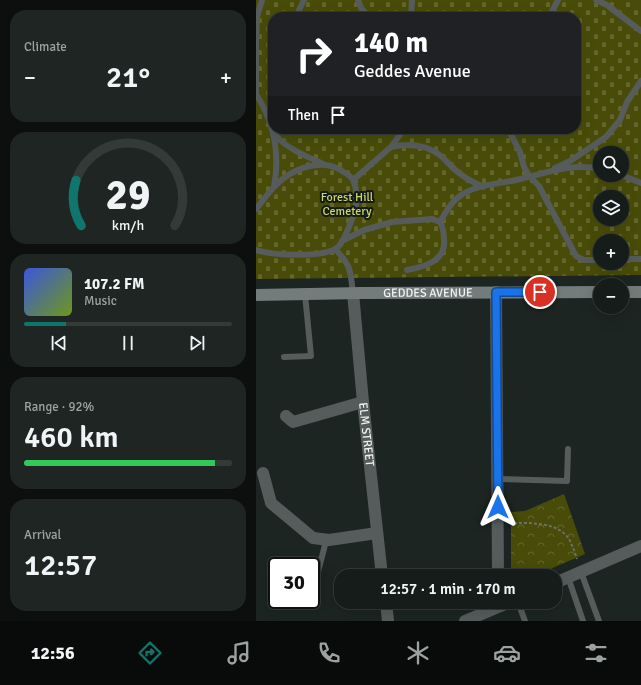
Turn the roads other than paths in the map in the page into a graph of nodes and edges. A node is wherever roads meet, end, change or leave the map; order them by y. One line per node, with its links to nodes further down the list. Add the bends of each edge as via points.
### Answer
1 (262, 0): 12 (lane, via 257,17)
2 (304, 0): 7 (lane)
3 (358, 0): 8 (lane)
4 (412, 0): 9 (lane)
5 (558, 0): 10 (lane)
6 (596, 0): 11 (lane, via 607,5)
7 (299, 12)
8 (365, 12)
9 (411, 12)
10 (552, 12)
11 (641, 31)
12 (256, 46): 14 (lane)
13 (641, 81): 23 (lane, via 627,102 620,120 606,137)
14 (256, 94): 15 (lane)
15 (268, 117)
16 (273, 134): 28 (lane, via 277,170)
17 (275, 134): 21 (lane, via 297,152)
18 (400, 134): 20 (lane)
19 (511, 134): 24 (lane)
20 (391, 147): 26 (lane); 29 (lane, via 404,144 432,149 460,174)
21 (325, 164): 26 (lane, via 334,166); 28 (lane, via 298,170)
22 (593, 168): 23 (lane)
23 (550, 171): 24 (lane)
24 (530, 177): 29 (lane); 36 (lane, via 539,186 576,256 584,260)
25 (629, 178): 27 (lane)
26 (353, 180): 32 (lane, via 357,201 354,215)
27 (641, 183)
28 (274, 187): 30 (lane)
29 (483, 187): 31 (lane, via 459,196)
30 (256, 210)
31 (440, 222): 32 (lane, via 432,219 392,222 364,230); 38 (lane, via 445,243 442,253 428,264)
32 (342, 241): 33 (lane)
33 (335, 249): 34 (lane, via 323,253 286,255); 43 (lane, via 350,268)
34 (256, 250)
35 (641, 259): 37 (lane)
36 (593, 260)
37 (629, 260)
38 (407, 270)
39 (496, 292): 40 (main road, GEDDES AVENUE); 43 (main road, GEDDES AVENUE); 51 (street)
40 (593, 292)
41 (629, 292): 42 (main road)
42 (641, 292)
43 (353, 293): 44 (main road, GEDDES AVENUE); 47 (street, ELM STREET)
44 (305, 294): 45 (main road, GEDDES AVENUE); 46 (lane, via 310,356)
45 (256, 295)
46 (284, 357)
47 (363, 402): 48 (street, via 293,422); 52 (street, ELM STREET)
48 (286, 416)
49 (568, 449): 51 (lane, via 567,481)
50 (263, 473): 53 (street, via 271,503 313,538)
51 (497, 480): 57 (street)
52 (377, 533): 53 (street); 56 (street, ELM STREET)
53 (324, 539): 55 (lane)
54 (641, 546): 58 (street)
55 (320, 564)
56 (381, 569)
57 (498, 569)
58 (581, 572): 59 (street); 68 (lane)
59 (568, 577): 60 (street); 67 (lane)
60 (562, 580)
61 (387, 609): 64 (street)
62 (488, 609): 65 (street)
63 (521, 609): 66 (lane)
64 (388, 621)
65 (465, 621)
66 (525, 621)
67 (583, 621)
68 (599, 621)

